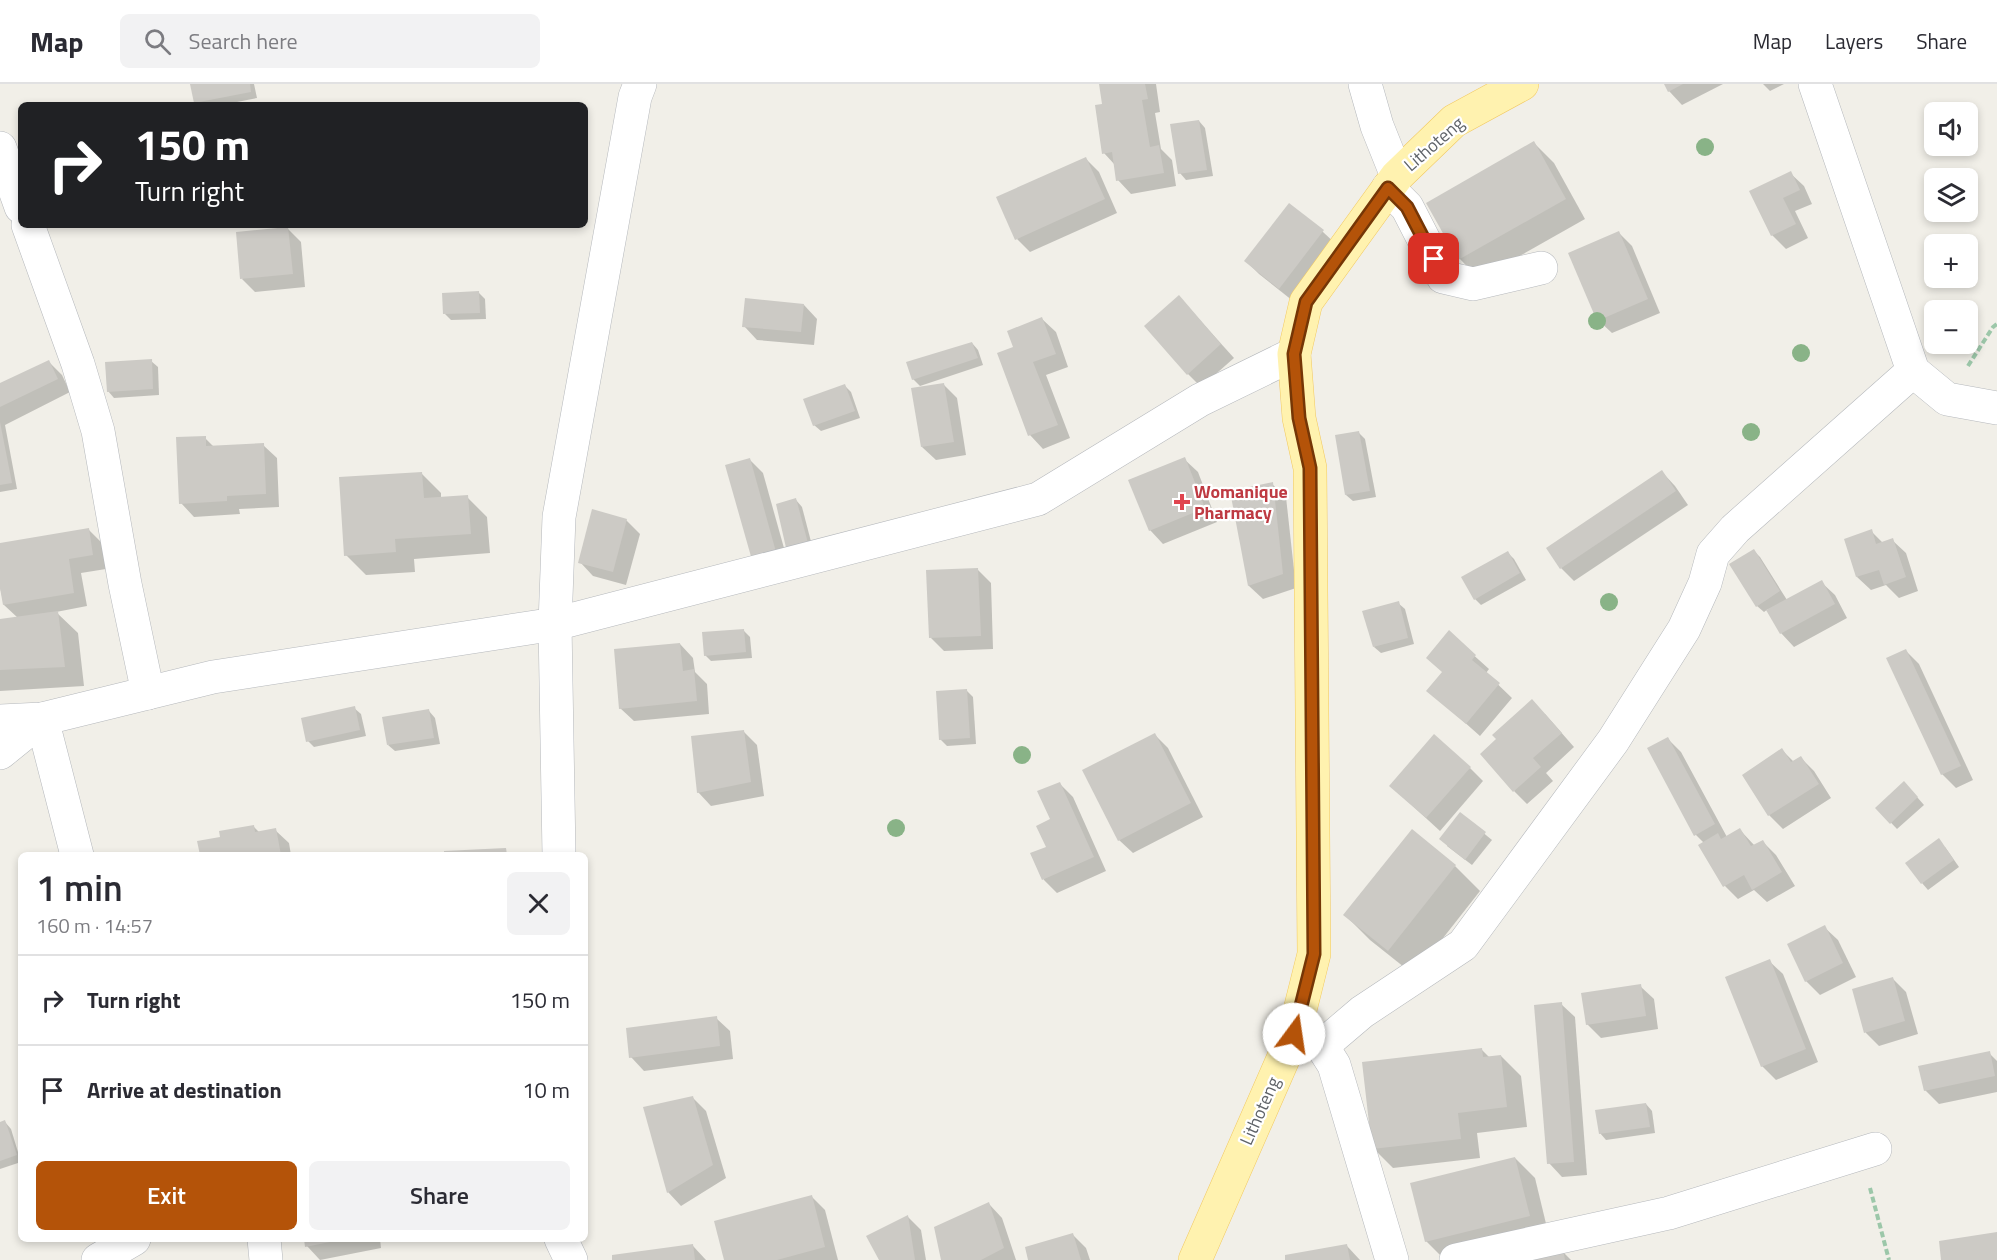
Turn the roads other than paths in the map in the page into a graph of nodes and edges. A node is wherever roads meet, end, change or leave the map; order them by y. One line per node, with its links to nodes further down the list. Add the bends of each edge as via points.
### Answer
1 (640, 84): 13 (street, via 559,517)
2 (1365, 84): 6 (street)
3 (1522, 84): 6 (main road, Lithoteng, via 1454,121)
4 (1815, 84): 11 (street)
5 (0, 148): 7 (street)
6 (1393, 182): 9 (street, via 1443,277 1473,284); 10 (main road, Lithoteng, via 1306,302)
7 (18, 199)
8 (29, 228): 14 (street, via 98,431)
9 (1541, 268)
10 (1294, 354): 13 (street, via 1200,400 1038,499); 20 (main road, Lithoteng, via 1299,418 1310,468 1314,954)
11 (1913, 371): 12 (street, via 1947,399); 20 (street, via 1735,529 1713,554 1684,629 1613,741 1463,945 1362,1012)
12 (1997, 408)
13 (555, 624): 14 (street, via 213,676); 19 (street)
14 (148, 693): 15 (street)
15 (42, 719): 16 (street); 17 (street); 18 (street)
16 (0, 721)
17 (0, 753)
18 (75, 852)
19 (559, 852)
20 (1308, 1040): 28 (main road, Lithoteng); 29 (street, via 1334,1065)
21 (1868, 1151): 30 (street, via 1669,1213)
22 (129, 1242): 25 (street)
23 (264, 1242): 26 (street)
24 (562, 1242): 27 (street)
25 (98, 1260)
26 (266, 1260)
27 (571, 1260)
28 (1195, 1260)
29 (1392, 1260)
30 (1456, 1260)

